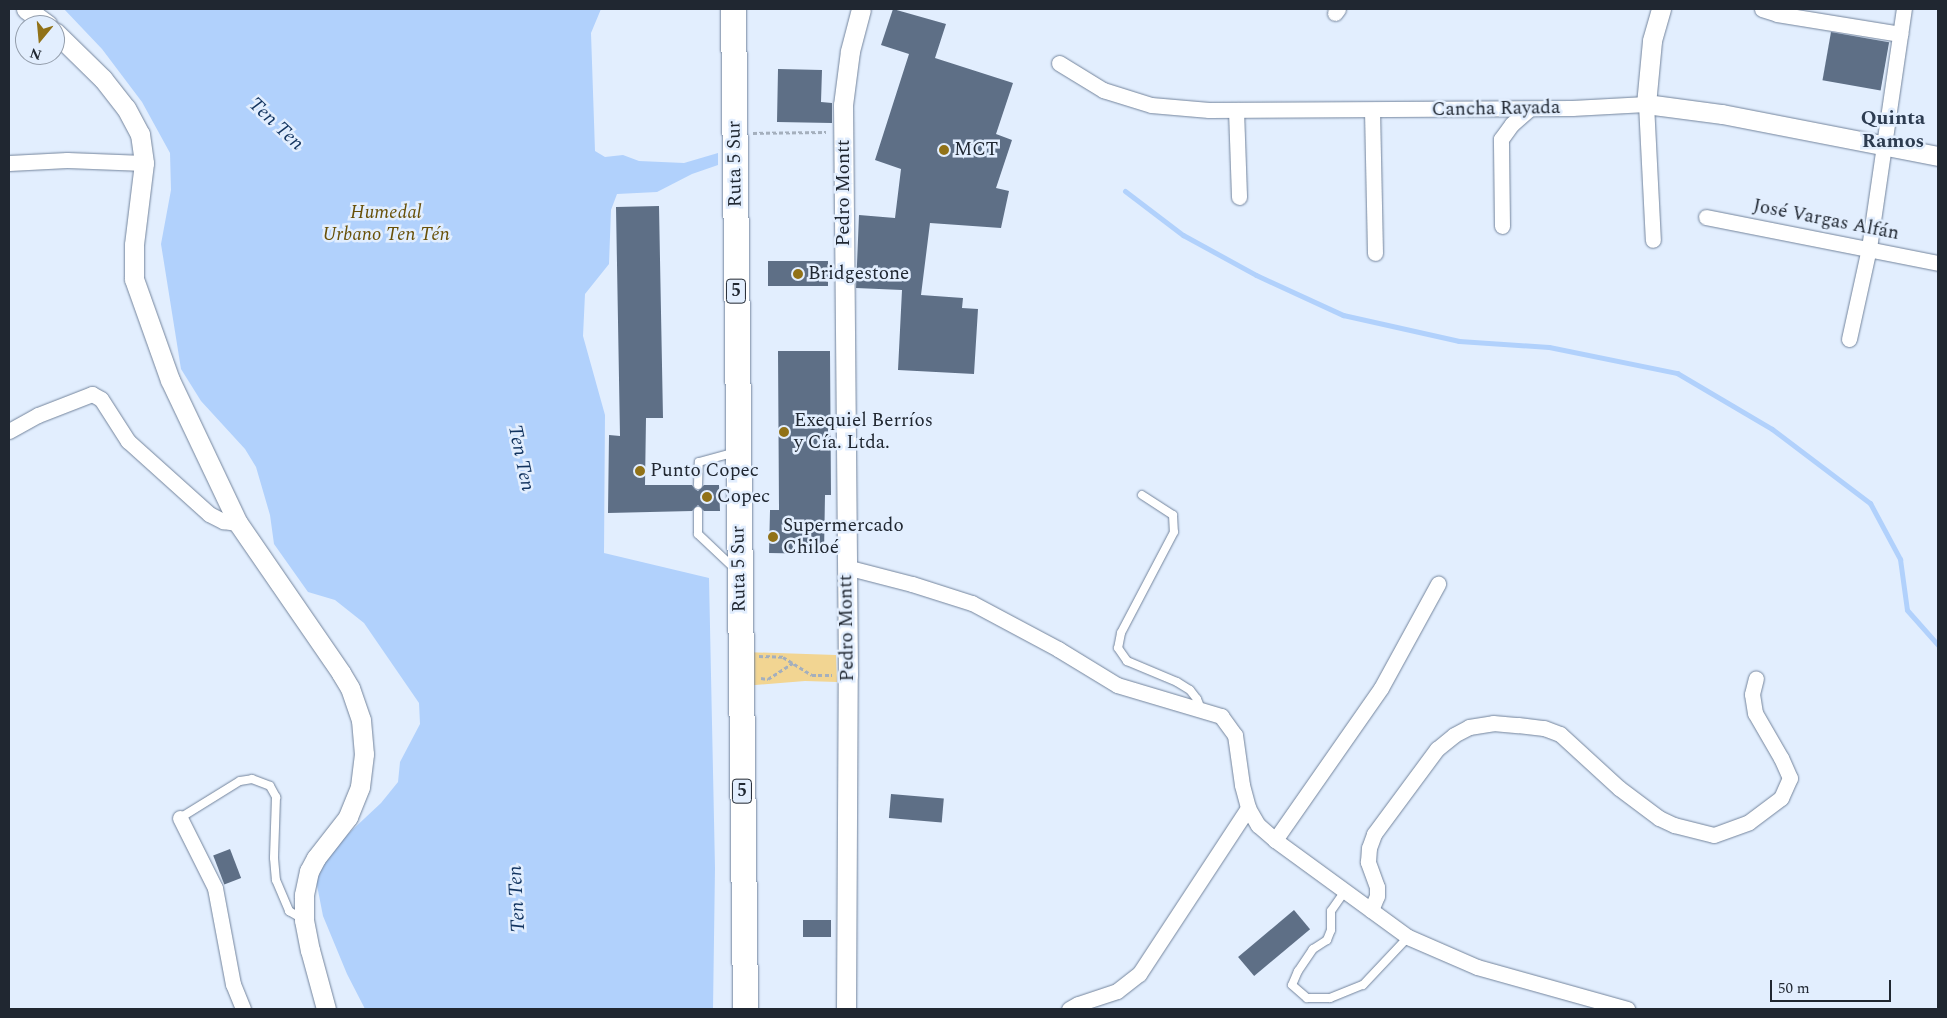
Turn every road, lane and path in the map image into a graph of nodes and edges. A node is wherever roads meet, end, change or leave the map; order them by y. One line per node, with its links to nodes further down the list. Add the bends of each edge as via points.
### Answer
1 (733, 9): 14 (highway, Ruta 5 Sur / 5)
2 (861, 9): 13 (street, Pedro Montt, via 846,78)
3 (1661, 9): 9 (street, via 1652,41)
4 (1762, 9): 6 (street)
5 (1904, 9): 6 (street)
6 (1900, 34): 15 (street)
7 (65, 42): 18 (street, via 126,108 140,134)
8 (1059, 63): 11 (street, Cancha Rayada, via 1103,90 1151,105)
9 (1646, 104): 10 (street, Cancha Rayada); 15 (street, Cancha Rayada, via 1722,114); 22 (street)
10 (1529, 109): 12 (street, Cancha Rayada); 21 (street, via 1501,139)
11 (1236, 110): 12 (street, Cancha Rayada); 19 (street)
12 (1372, 110): 24 (street)
13 (843, 132): 14 (path); 33 (street, Pedro Montt)
14 (734, 133): 28 (highway, Ruta 5 Sur / 5)
15 (1884, 145): 16 (street, Cancha Rayada); 23 (street)
16 (1938, 156)
17 (9, 163): 18 (street, via 67,160)
18 (144, 163): 32 (street, via 134,246 134,279 170,380)
19 (1239, 197)
20 (1706, 217): 23 (street, José Vargas Alfán)
21 (1502, 226)
22 (1654, 240)
23 (1869, 248): 25 (street, José Vargas Alfán); 26 (street)
24 (1375, 253)
25 (1938, 263)
26 (1849, 339)
27 (9, 431): 32 (street, via 38,415 92,394 101,399 128,441 209,514)
28 (738, 452): 29 (lane, via 699,462); 34 (highway, Ruta 5 Sur / 5)
29 (698, 485)
30 (1142, 495): 40 (lane, via 1173,516 1174,532 1118,638 1118,648 1127,661 1190,690)
31 (698, 511): 34 (lane, via 698,534)
32 (238, 524): 46 (street, via 341,673 361,720 364,754 360,787 348,817 309,871 304,895)
33 (846, 567): 38 (street, Pedro Montt); 40 (street, via 972,603 1117,684)
34 (739, 573): 37 (highway, Ruta 5 Sur / 5)
35 (1438, 584): 43 (street, via 1381,688)
36 (793, 663): 37 (path, via 783,657); 37 (path, via 768,679); 38 (path, via 812,676)
37 (740, 665): 51 (highway, Ruta 5 Sur / 5)
38 (848, 675): 52 (street, Pedro Montt)
39 (1756, 678): 45 (street, via 1752,694 1755,713 1790,778 1781,798 1749,822 1714,835 1690,831 1659,818 1619,788 1560,734 1544,728 1493,723 1469,727 1437,749 1374,834 1368,862 1377,896)
40 (1201, 709): 41 (street, via 1221,716 1236,734)
41 (1248, 808): 43 (street, via 1258,825); 53 (street, via 1139,974 1118,991)
42 (180, 818): 46 (lane, via 240,781 252,779 270,786 276,797 276,880 288,911); 49 (street, via 215,888 233,984)
43 (1275, 840): 44 (street)
44 (1345, 891): 45 (street); 47 (lane, via 1331,911 1331,930 1327,940 1313,949 1292,985 1307,998 1330,998 1363,985)
45 (1371, 910): 47 (street)
46 (304, 920): 50 (street)
47 (1408, 937): 48 (street, via 1477,967)
48 (1584, 1004): 54 (street)
49 (243, 1009)
50 (326, 1009)
51 (744, 1009)
52 (846, 1009)
53 (1069, 1009)
54 (1627, 1009)

